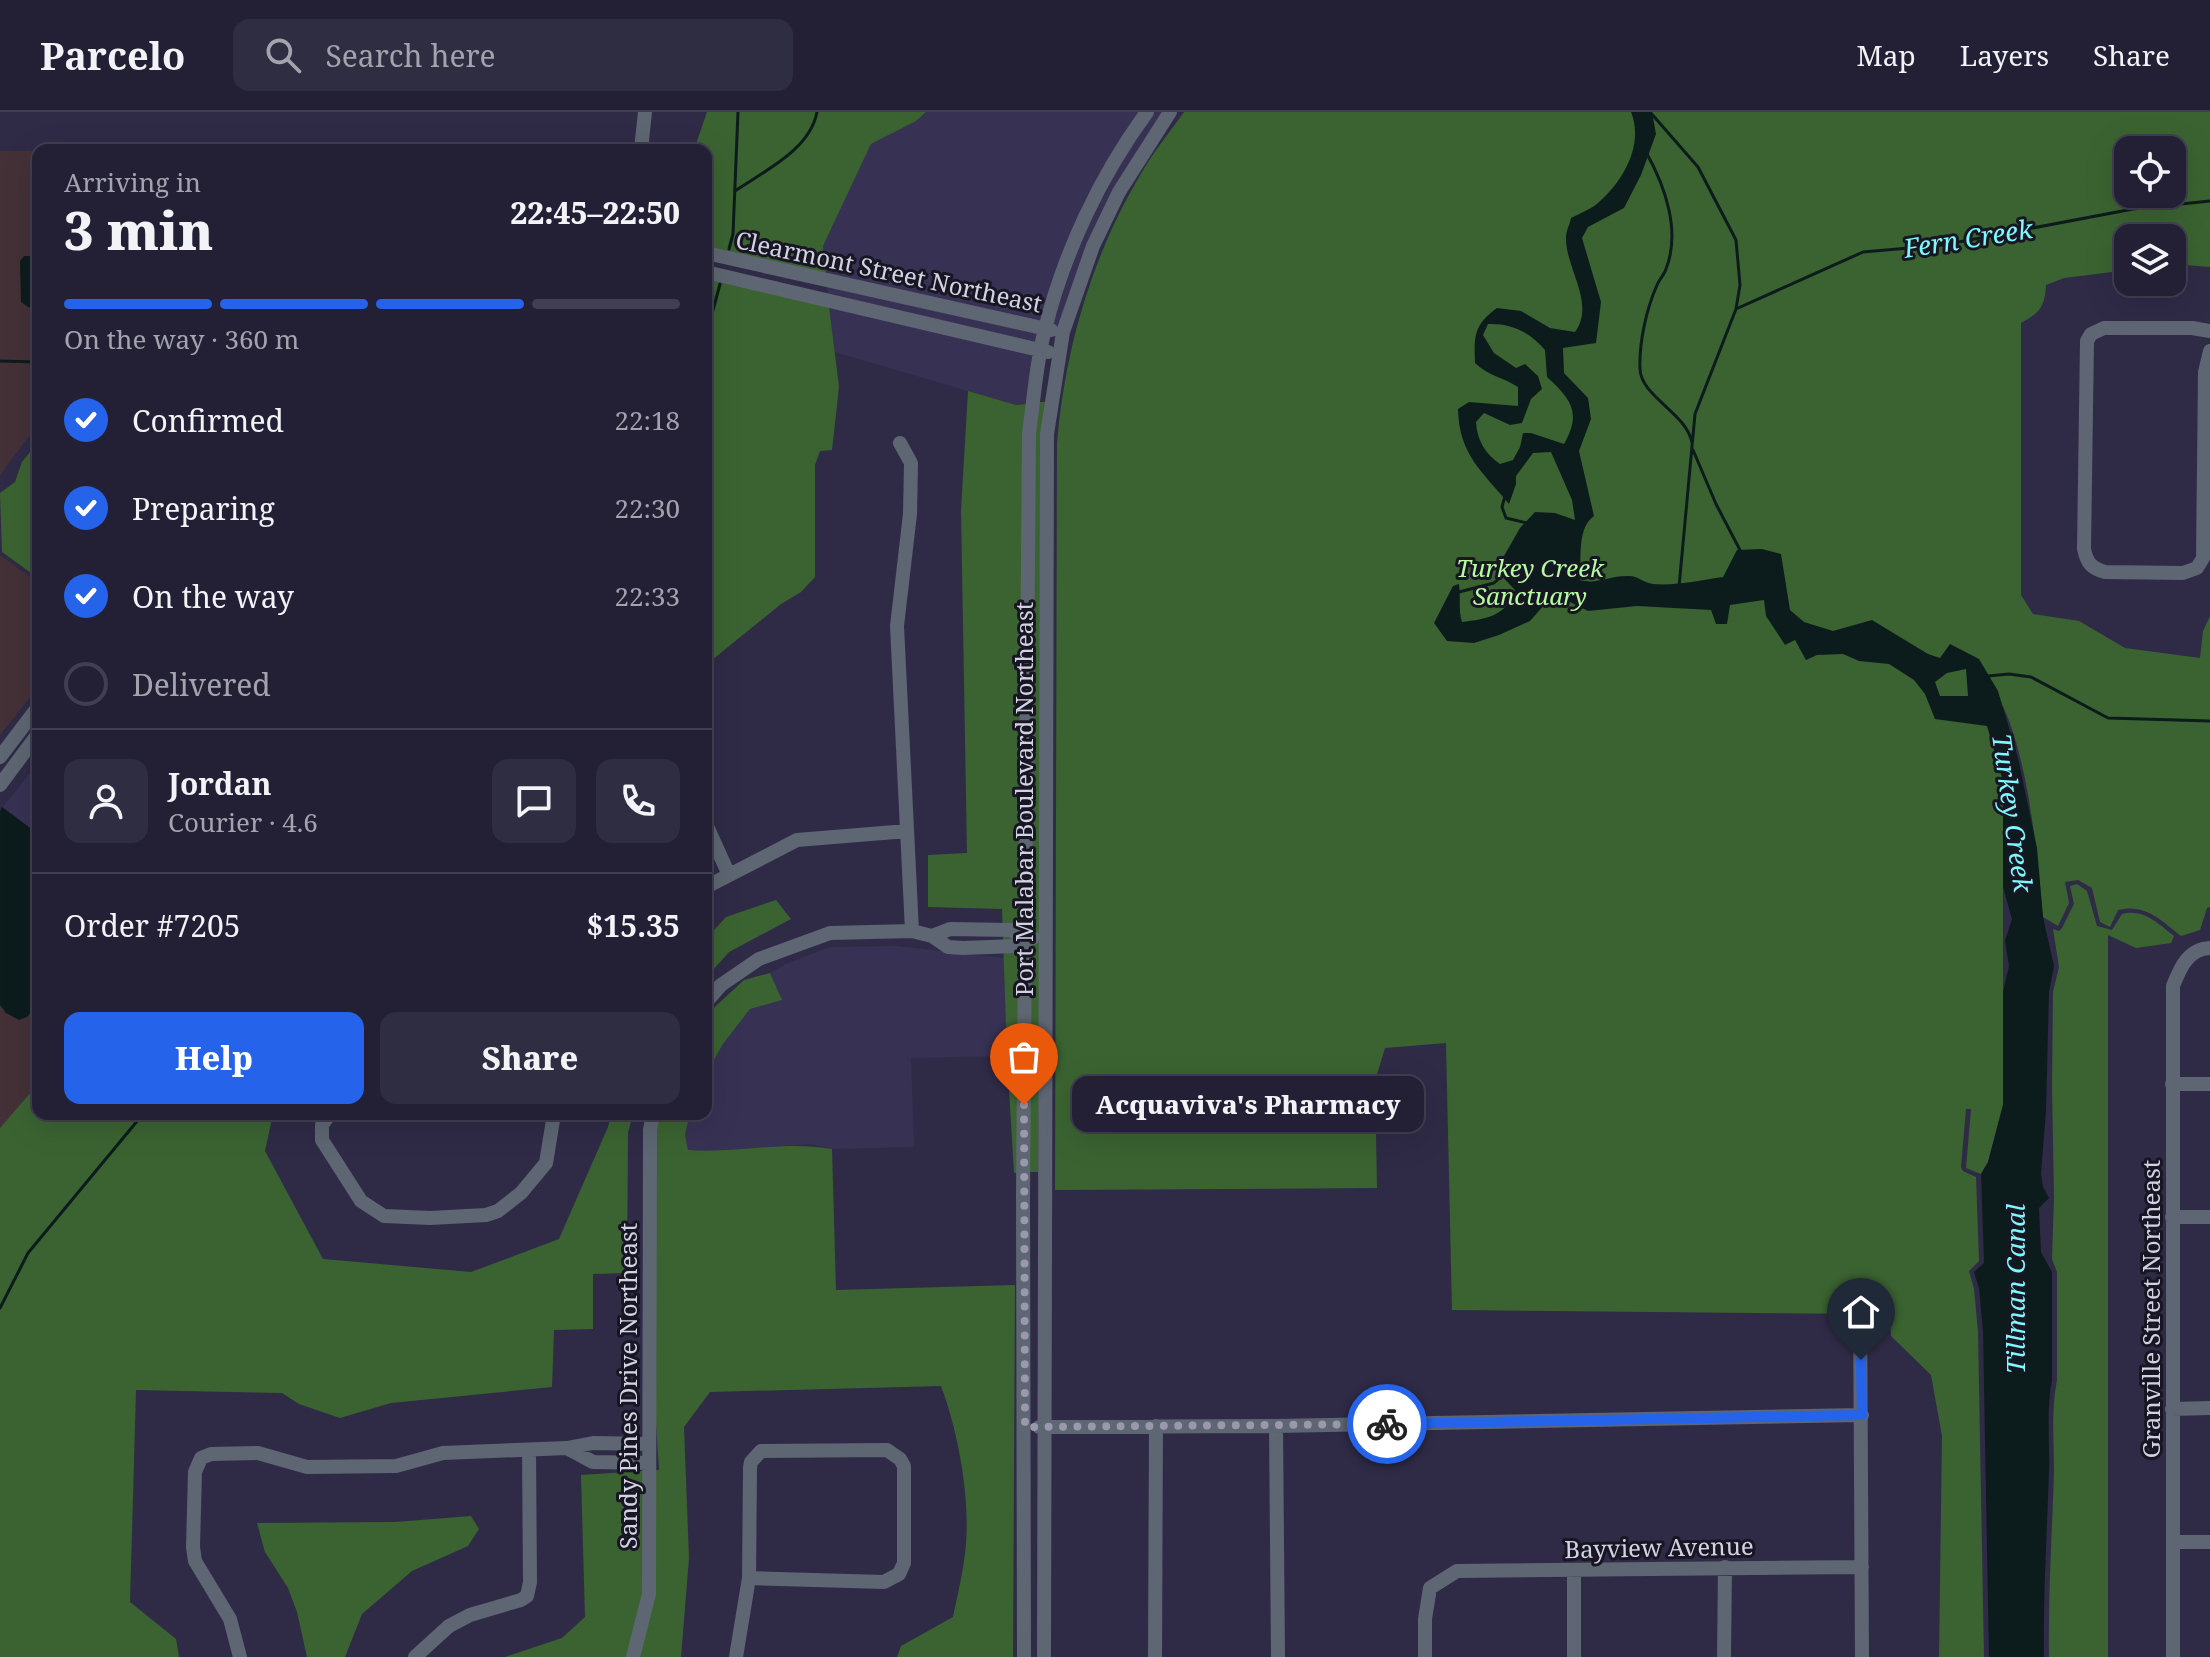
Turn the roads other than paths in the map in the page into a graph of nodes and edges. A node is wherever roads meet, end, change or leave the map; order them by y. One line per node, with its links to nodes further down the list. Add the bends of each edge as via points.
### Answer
1 (645, 112): 5 (street)
2 (1147, 112): 4 (street, Port Malabar Boulevard Northeast)
3 (1170, 112): 6 (street, Port Malabar Boulevard Northeast)
4 (1130, 135): 6 (street); 7 (street, Port Malabar Boulevard Northeast)
5 (642, 144)
6 (1145, 147): 8 (street, Port Malabar Boulevard Northeast)
7 (1076, 238): 8 (street); 11 (street, Port Malabar Boulevard Northeast)
8 (1093, 246): 13 (street, Port Malabar Boulevard Northeast)
9 (712, 254): 11 (street, Clearmont Street Northeast)
10 (712, 273): 14 (street, Clearmont Street Northeast)
11 (1045, 329): 13 (street, Clearmont Street Northeast); 14 (street, Port Malabar Boulevard Northeast)
12 (2210, 331): 15 (street, via 2104,328 2087,341 2084,549 2094,569 2183,573 2197,568 2203,558 2205,372)
13 (1063, 332): 16 (street, Port Malabar Boulevard Northeast)
14 (1041, 351): 16 (street, Clearmont Street Northeast); 27 (street, Port Malabar Boulevard Northeast, via 1029,433)
15 (2210, 351)
16 (1058, 355): 28 (street, Port Malabar Boulevard Northeast, via 1047,434)
17 (900, 443): 22 (street, via 911,463 897,626)
18 (32, 715): 20 (street)
19 (32, 742): 21 (street)
20 (0, 757)
21 (0, 785)
22 (907, 831): 24 (street, via 797,840); 26 (street)
23 (712, 837): 24 (street)
24 (729, 875): 25 (street)
25 (712, 884)
26 (912, 931): 27 (street, via 963,948 1016,946); 30 (street, via 830,933 759,959)
27 (1026, 938): 28 (street); 38 (street, Port Malabar Boulevard Northeast)
28 (1046, 938): 39 (street, Port Malabar Boulevard Northeast)
29 (2210, 948): 31 (street, Granville Street Northeast, via 2182,962 2173,986)
30 (712, 995)
31 (2172, 1084): 32 (street); 36 (street, Granville Street Northeast)
32 (2210, 1084)
33 (326, 1120): 34 (street, via 322,1140 361,1201 384,1216 430,1218 486,1215 509,1203 542,1171)
34 (553, 1120)
35 (652, 1120): 49 (street, Sandy Pines Drive Northeast)
36 (2172, 1217): 37 (street); 42 (street, Granville Street Northeast)
37 (2210, 1217)
38 (1024, 1282): 39 (street); 46 (street, Port Malabar Boulevard Northeast)
39 (1044, 1282): 47 (street, Port Malabar Boulevard Northeast)
40 (1860, 1299): 43 (street)
41 (2210, 1408): 42 (street)
42 (2172, 1409): 54 (street, Granville Street Northeast)
43 (1862, 1415): 45 (street); 57 (street)
44 (1156, 1426): 45 (street); 47 (street); 66 (street)
45 (1276, 1426): 67 (street)
46 (1025, 1427): 47 (street); 64 (street, Port Malabar Boulevard Northeast)
47 (1045, 1427): 65 (street, Port Malabar Boulevard Northeast)
48 (605, 1443): 49 (street); 50 (street); 52 (street)
49 (648, 1444): 53 (street, Sandy Pines Drive Northeast)
50 (567, 1448): 51 (street); 52 (street, via 593,1462)
51 (529, 1450): 60 (street, via 443,1453 396,1466 307,1467 258,1453 201,1458 195,1472 195,1561 230,1619); 61 (street, via 527,1596 449,1626)
52 (606, 1462): 53 (street)
53 (649, 1463): 62 (street, Sandy Pines Drive Northeast, via 649,1594)
54 (2173, 1542): 55 (street); 72 (street, Granville Street Northeast)
55 (2210, 1542)
56 (1725, 1567): 57 (street, Bayview Avenue); 58 (street, Bayview Avenue); 70 (street)
57 (1862, 1567): 71 (street)
58 (1574, 1572): 68 (street, Bayview Avenue, via 1457,1571 1430,1588); 69 (street)
59 (749, 1578): 59 (street, via 750,1468 761,1451 887,1450 900,1459 904,1563 899,1574 884,1582); 63 (street)
60 (240, 1657)
61 (415, 1657)
62 (633, 1657)
63 (736, 1657)
64 (1024, 1657)
65 (1044, 1657)
66 (1155, 1657)
67 (1278, 1657)
68 (1425, 1657)
69 (1574, 1657)
70 (1724, 1657)
71 (1862, 1657)
72 (2173, 1657)

